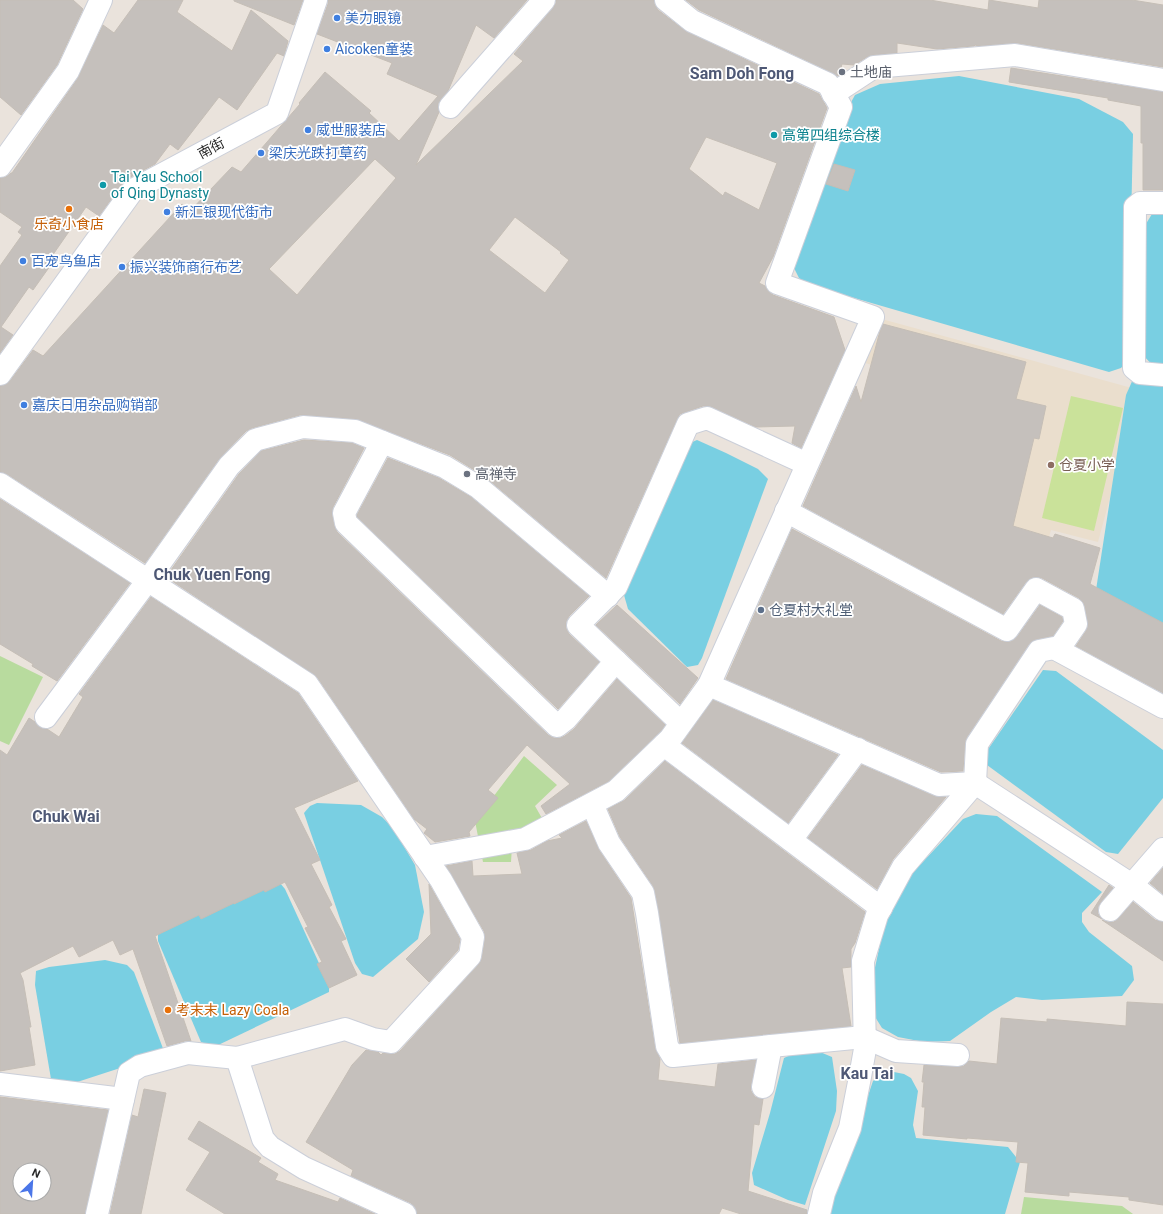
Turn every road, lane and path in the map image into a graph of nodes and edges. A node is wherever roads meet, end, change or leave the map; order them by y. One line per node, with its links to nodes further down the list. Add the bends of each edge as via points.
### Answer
1 (102, 0): 8 (street, via 68,71)
2 (316, 0): 10 (street, 南街, via 278,113 133,190)
3 (544, 0): 7 (street)
4 (666, 0): 6 (street, via 692,21 828,84)
5 (1163, 80): 6 (street, via 1015,55 874,67)
6 (834, 94): 13 (street, via 841,107 777,283 873,317)
7 (450, 107)
8 (0, 166)
9 (1163, 203): 11 (street, via 1140,202 1135,207 1134,360 1134,368 1140,373)
10 (0, 374)
11 (1163, 375)
12 (382, 442): 16 (street, via 355,431 303,426 256,440 229,466); 17 (street, via 445,467 478,487); 19 (street, via 344,513 346,523 557,726)
13 (807, 464): 15 (street); 17 (street, via 707,418 688,424 616,587)
14 (0, 484): 16 (street)
15 (786, 511): 18 (street, via 1007,630 1036,589 1074,609 1076,624); 20 (street)
16 (148, 580): 22 (street); 30 (street, via 307,684)
17 (608, 596): 19 (street, via 578,625)
18 (1058, 650): 21 (street); 26 (street, via 1054,648 1039,652 977,744)
19 (616, 661): 23 (street)
20 (709, 685): 23 (street); 25 (street)
21 (1163, 707)
22 (46, 717)
23 (682, 723): 24 (street)
24 (664, 745): 27 (street, via 616,791); 28 (street)
25 (858, 749): 26 (street, via 939,785); 28 (street)
26 (976, 783): 31 (street); 32 (street, via 903,867)
27 (592, 804): 30 (street, via 525,839); 36 (street, via 609,843 643,893 667,1046 673,1056)
28 (791, 840): 32 (street)
29 (1163, 849): 31 (street)
30 (425, 857): 38 (street, via 473,937 470,956 391,1042 345,1029)
31 (1132, 884): 33 (street); 34 (street)
32 (881, 908): 35 (street, via 863,961)
33 (1110, 910)
34 (1163, 910)
35 (864, 1037): 36 (street); 37 (street, via 896,1050); 44 (street, via 865,1049 850,1128 824,1193)
36 (771, 1046): 40 (street)
37 (958, 1054)
38 (237, 1058): 41 (street, via 188,1053 140,1066 129,1073); 43 (street, via 263,1139 270,1147 304,1168)
39 (0, 1084): 41 (street)
40 (763, 1087)
41 (123, 1099): 42 (street)
42 (98, 1214)
43 (405, 1214)
44 (819, 1214)

